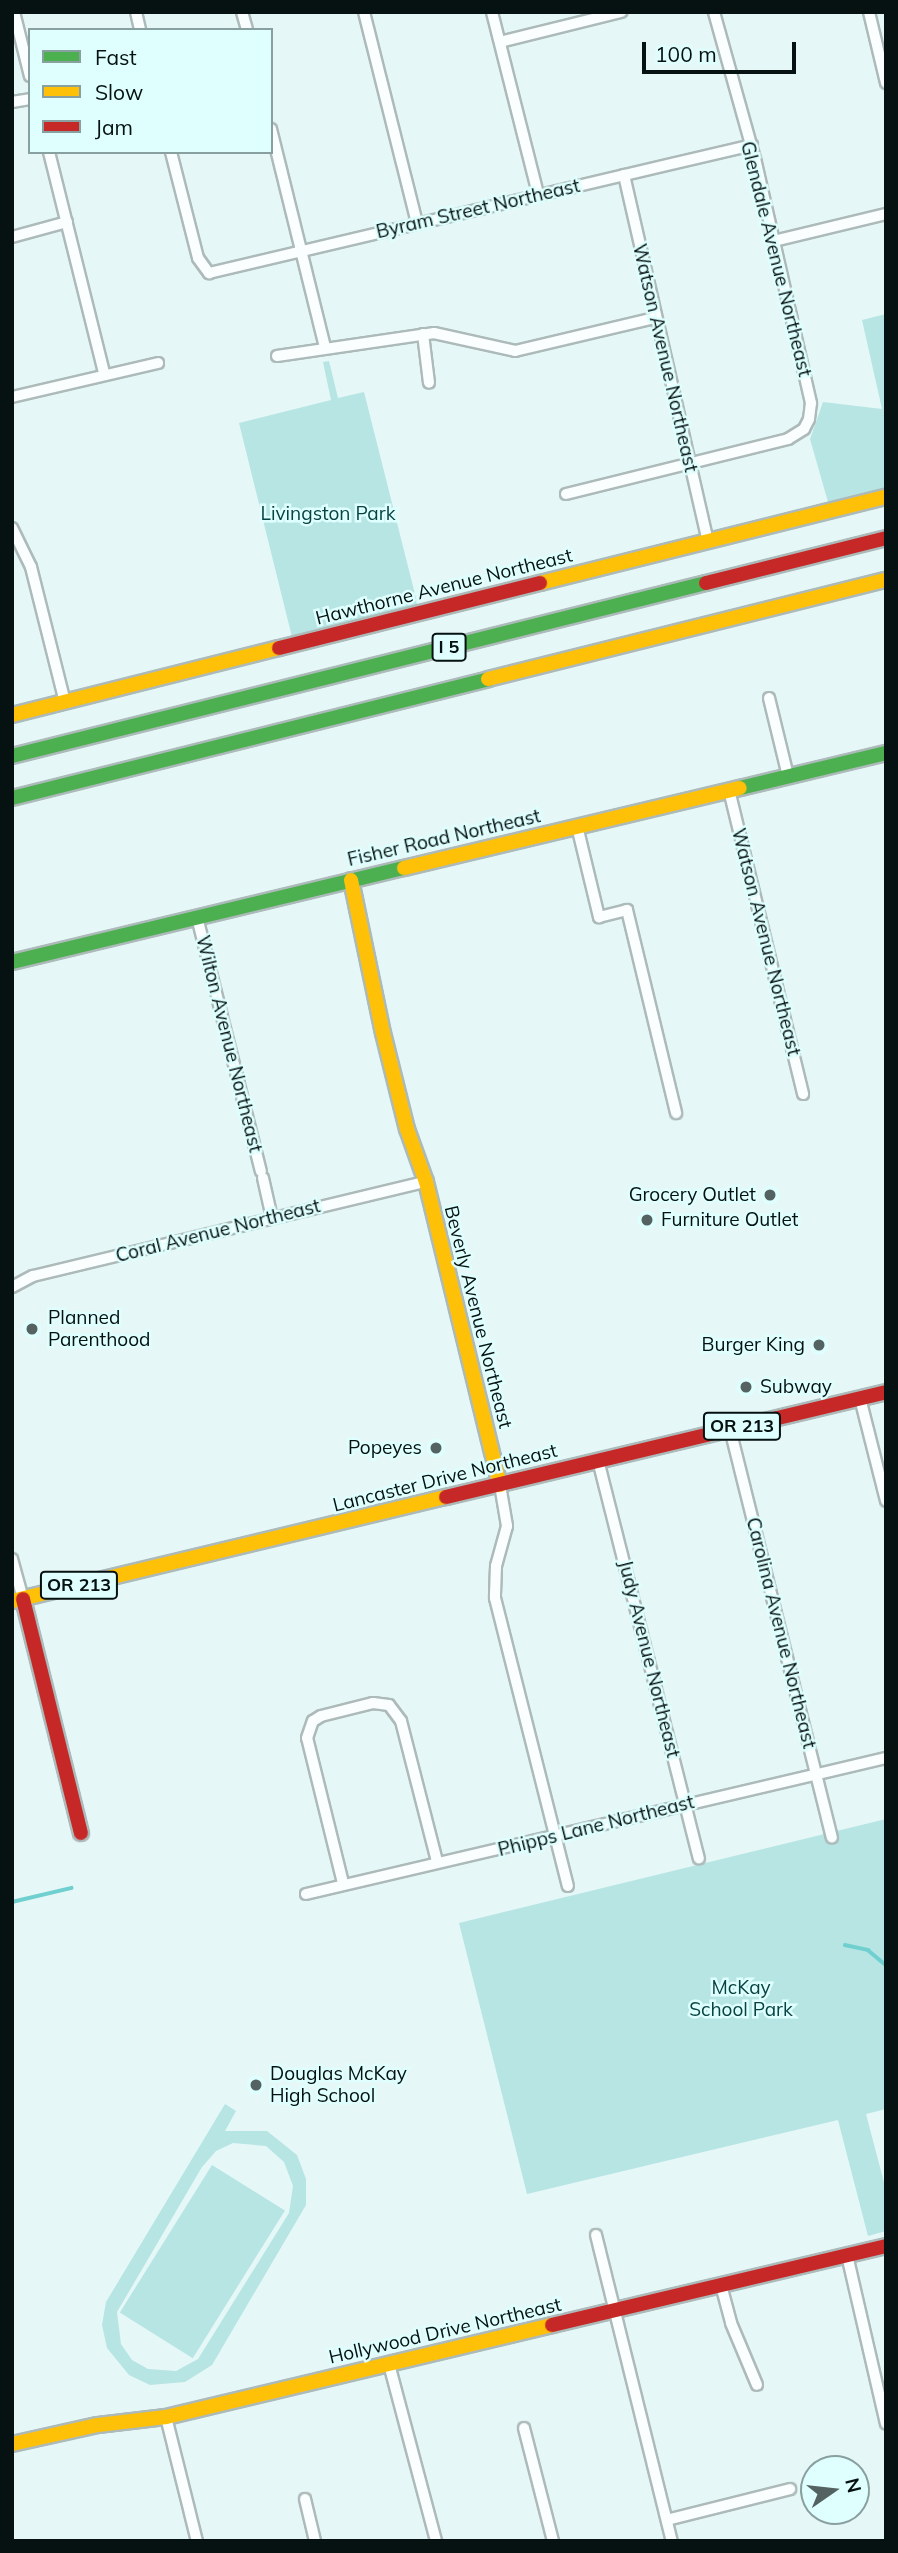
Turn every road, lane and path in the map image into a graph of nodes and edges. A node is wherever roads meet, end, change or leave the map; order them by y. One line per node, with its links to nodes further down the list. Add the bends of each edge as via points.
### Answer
1 (14, 12): 9 (street)
2 (365, 12): 19 (street)
3 (492, 12): 7 (street)
4 (621, 12): 7 (street)
5 (714, 12): 12 (street, Glendale Avenue Northeast, via 742,126)
6 (869, 12): 8 (street)
7 (500, 42): 16 (street)
8 (883, 59): 10 (street)
9 (28, 68)
10 (886, 83)
11 (273, 137): 22 (street)
12 (752, 145): 15 (street, Byram Street Northeast); 21 (street, Glendale Avenue Northeast)
13 (50, 154): 18 (street)
14 (172, 154): 22 (street, Byram Street Northeast, via 205,272)
15 (624, 175): 16 (street, Byram Street Northeast); 23 (street, Watson Avenue Northeast)
16 (538, 194): 19 (street, Byram Street Northeast)
17 (886, 214): 21 (street)
18 (67, 222): 20 (street); 28 (street)
19 (417, 223): 22 (street, Byram Street Northeast)
20 (12, 237)
21 (774, 241): 31 (street, Glendale Avenue Northeast, via 811,403 807,424 788,439)
22 (301, 249): 25 (street)
23 (655, 318): 24 (street, via 515,351 455,335); 31 (street, Watson Avenue Northeast)
24 (423, 334): 25 (street); 29 (street)
25 (325, 348): 26 (street)
26 (277, 356)
27 (158, 363): 28 (street)
28 (104, 373): 30 (street)
29 (429, 383)
30 (12, 397)
31 (689, 463): 32 (street); 36 (street, Watson Avenue Northeast)
32 (566, 494)
33 (886, 497): 36 (main road, Hawthorne Avenue Northeast)
34 (12, 528): 39 (street, via 32,567)
35 (886, 538): 42 (main road, I 5)
36 (708, 541): 39 (main road, Hawthorne Avenue Northeast)
37 (886, 580): 45 (main road, I 5)
38 (769, 698): 43 (street)
39 (65, 702): 40 (main road, Hawthorne Avenue Northeast)
40 (12, 715)
41 (886, 753): 43 (main road, Fisher Road Northeast)
42 (12, 756)
43 (788, 776): 44 (main road, Fisher Road Northeast)
44 (729, 790): 46 (main road, Fisher Road Northeast); 50 (street, Watson Avenue Northeast)
45 (12, 798)
46 (577, 826): 47 (main road, Fisher Road Northeast); 51 (street, via 599,917 627,910)
47 (351, 880): 48 (main road, Fisher Road Northeast); 52 (main road, Beverly Avenue Northeast, via 383,1033 407,1129)
48 (197, 917): 49 (main road, Fisher Road Northeast); 53 (street, Wilton Avenue Northeast)
49 (12, 962)
50 (803, 1094)
51 (676, 1113)
52 (426, 1182): 53 (street, Coral Avenue Northeast); 59 (main road, Beverly Avenue Northeast)
53 (272, 1218): 54 (street, Coral Avenue Northeast, via 33,1276)
54 (12, 1287)
55 (886, 1392): 56 (main road, Lancaster Drive Northeast / OR 213)
56 (860, 1398): 57 (main road, Lancaster Drive Northeast / OR 213); 60 (street)
57 (730, 1429): 58 (main road, Lancaster Drive Northeast / OR 213); 64 (street, Carolina Avenue Northeast)
58 (598, 1460): 59 (main road, Lancaster Drive Northeast / OR 213); 65 (street, Judy Avenue Northeast)
59 (500, 1485): 62 (main road, Lancaster Drive Northeast / OR 213); 67 (street, Beverly Avenue Northeast, via 507,1526 496,1566 495,1598)
60 (886, 1501)
61 (12, 1559): 62 (street)
62 (18, 1600): 66 (main road)
63 (886, 1758): 64 (street, Phipps Lane Northeast)
64 (816, 1774): 65 (street, Phipps Lane Northeast); 68 (street, Carolina Avenue Northeast)
65 (685, 1803): 67 (street, Phipps Lane Northeast); 69 (street, Judy Avenue Northeast)
66 (81, 1833)
67 (556, 1836): 70 (street, Phipps Lane Northeast); 72 (street, Beverly Avenue Northeast)
68 (832, 1837)
69 (699, 1858)
70 (437, 1861): 71 (street, Phipps Lane Northeast); 71 (street, via 401,1721 383,1703 360,1706 321,1716 313,1721 307,1738)
71 (343, 1883): 73 (street, Phipps Lane Northeast)
72 (568, 1886)
73 (306, 1894)
74 (596, 2235): 78 (street)
75 (886, 2246): 76 (main road, Hollywood Drive Northeast)
76 (847, 2255): 77 (main road, Hollywood Drive Northeast); 82 (street)
77 (721, 2285): 78 (main road, Hollywood Drive Northeast); 80 (street)
78 (614, 2310): 79 (main road, Hollywood Drive Northeast); 87 (street)
79 (389, 2364): 81 (main road, Hollywood Drive Northeast); 90 (street)
80 (757, 2385)
81 (166, 2417): 84 (main road, Hollywood Drive Northeast, via 98,2425); 88 (street)
82 (886, 2423)
83 (524, 2428): 91 (street)
84 (12, 2444)
85 (790, 2490): 87 (street)
86 (305, 2499): 89 (street)
87 (667, 2520): 92 (street)
88 (197, 2541)
89 (315, 2541)
90 (436, 2541)
91 (553, 2541)
92 (672, 2541)

